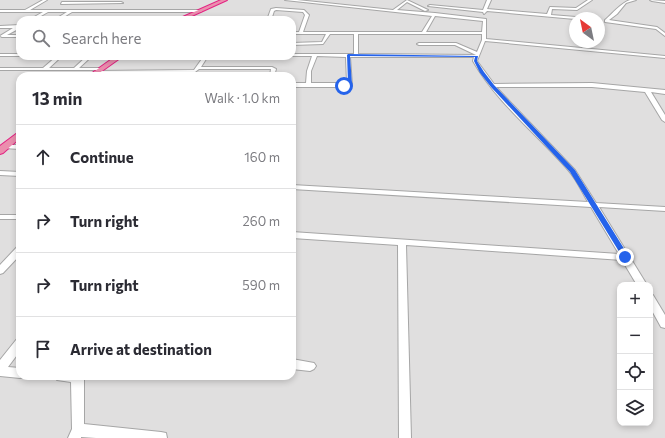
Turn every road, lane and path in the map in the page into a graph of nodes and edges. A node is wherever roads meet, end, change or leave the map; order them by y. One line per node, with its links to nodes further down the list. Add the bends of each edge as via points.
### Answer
1 (45, 0): 22 (street)
2 (68, 0): 12 (street)
3 (125, 0): 13 (street)
4 (225, 0): 24 (highway)
5 (287, 0): 19 (street)
6 (436, 0): 15 (street)
7 (489, 0): 20 (street)
8 (590, 0): 31 (street, via 577,9 551,8)
9 (634, 0): 34 (street, via 625,2 616,14)
10 (652, 0): 11 (street)
11 (665, 2)
12 (62, 3): 13 (street); 23 (street)
13 (121, 3): 18 (street)
14 (458, 4): 16 (street)
15 (430, 6): 16 (street); 25 (street)
16 (454, 9): 20 (street)
17 (72, 10): 18 (street); 23 (street); 28 (street)
18 (112, 10): 24 (street)
19 (395, 10): 25 (street); 25 (street, via 407,1)
20 (486, 10): 31 (street); 33 (street)
21 (0, 11): 22 (street)
22 (26, 11): 23 (street)
23 (49, 11): 27 (street)
24 (200, 11): 29 (highway)
25 (425, 12): 26 (street)
26 (435, 14): 33 (street); 43 (street)
27 (39, 16)
28 (62, 16)
29 (188, 16)
30 (270, 16): 39 (street, via 272,10 276,9 304,11 307,15)
31 (548, 16): 32 (street)
32 (569, 18)
33 (483, 19): 44 (street)
34 (606, 21): 45 (street, via 657,28)
35 (16, 26): 36 (street)
36 (0, 27)
37 (16, 28): 46 (street)
38 (296, 33): 39 (street)
39 (301, 33): 40 (street)
40 (329, 33): 41 (street); 49 (street, via 323,43)
41 (356, 33): 42 (street); 56 (street)
42 (414, 33): 43 (street); 50 (street)
43 (423, 33): 44 (street)
44 (484, 33): 48 (street)
45 (665, 35)
46 (1, 36): 47 (street)
47 (16, 36)
48 (484, 40): 57 (street); 59 (street)
49 (296, 44)
50 (419, 44): 57 (street, via 456,44); 58 (street)
51 (0, 55): 52 (street)
52 (16, 55)
53 (296, 55): 54 (street)
54 (315, 55): 55 (street); 73 (street, via 309,71)
55 (348, 55): 56 (street); 73 (street, via 350,84)
56 (356, 55): 58 (street)
57 (478, 55): 58 (street); 74 (street, via 475,61)
58 (424, 56)
59 (665, 57)
60 (55, 60): 64 (street)
61 (85, 60): 65 (street)
62 (114, 60): 68 (highway)
63 (203, 60): 69 (street)
64 (44, 68): 65 (street); 67 (street)
65 (75, 68): 68 (street)
66 (233, 68): 69 (street); 70 (street); 71 (street, via 272,68)
67 (0, 69)
68 (95, 72): 69 (street)
69 (195, 72)
70 (231, 72)
71 (273, 72)
72 (296, 85): 73 (street)
73 (308, 85)
74 (493, 86): 75 (street, via 592,85); 84 (street, via 573,171)
75 (646, 90): 76 (street); 77 (street)
76 (665, 92)
77 (665, 120)
78 (16, 137): 80 (highway)
79 (16, 147): 80 (street)
80 (2, 149)
81 (0, 173): 82 (street)
82 (16, 174)
83 (296, 187): 84 (street)
84 (594, 204): 85 (street); 91 (street)
85 (665, 209)
86 (0, 217): 87 (street)
87 (16, 218)
88 (296, 235): 89 (street)
89 (402, 242): 91 (street); 104 (street)
90 (16, 253): 92 (street)
91 (625, 257): 93 (street)
92 (0, 271)
93 (640, 282)
94 (653, 303): 95 (street)
95 (665, 324)
96 (16, 348): 99 (street)
97 (296, 364): 98 (street)
98 (310, 366)
99 (0, 370): 100 (street)
100 (16, 372)
101 (77, 380): 102 (street)
102 (76, 434): 103 (street)
103 (161, 438)
104 (405, 438)

